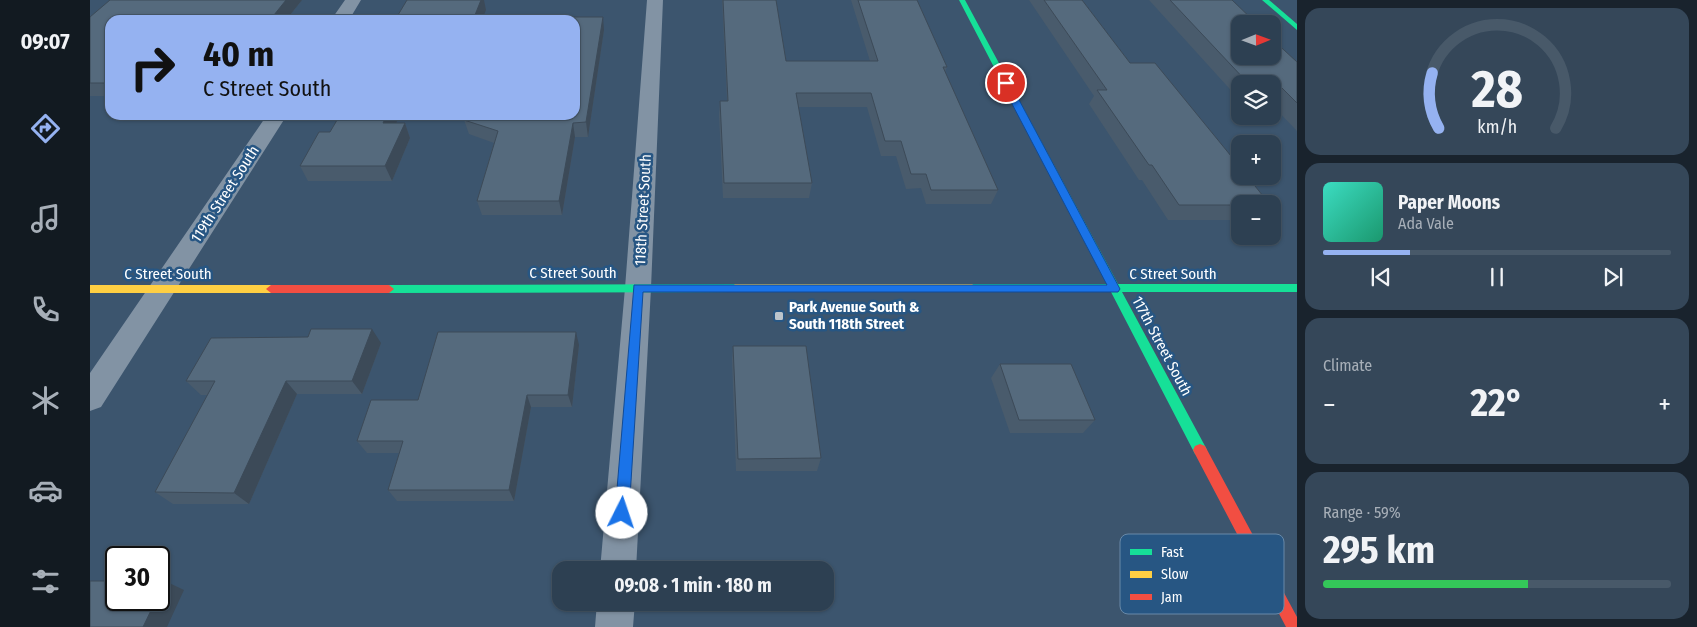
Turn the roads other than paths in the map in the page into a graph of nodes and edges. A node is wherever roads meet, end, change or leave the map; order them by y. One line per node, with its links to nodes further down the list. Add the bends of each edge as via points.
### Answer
1 (353, 0): 5 (street)
2 (655, 0): 8 (street, 118th Street South)
3 (962, 0): 12 (main road, 117th Street South)
4 (1265, 0): 6 (main road)
5 (343, 15)
6 (1297, 28)
7 (274, 120): 11 (street, 119th Street South)
8 (638, 288): 11 (main road, C Street South); 12 (main road, C Street South); 15 (street, 118th Street South)
9 (1297, 288): 12 (main road, C Street South)
10 (90, 289): 11 (main road, C Street South)
11 (163, 289): 13 (street, 119th Street South)
12 (1114, 289): 14 (main road, 117th Street South)
13 (90, 398)
14 (1244, 534)
15 (619, 561)
16 (1284, 608): 19 (main road, 117th Street South)
17 (615, 611): 18 (street)
18 (614, 627)
19 (1294, 627)

